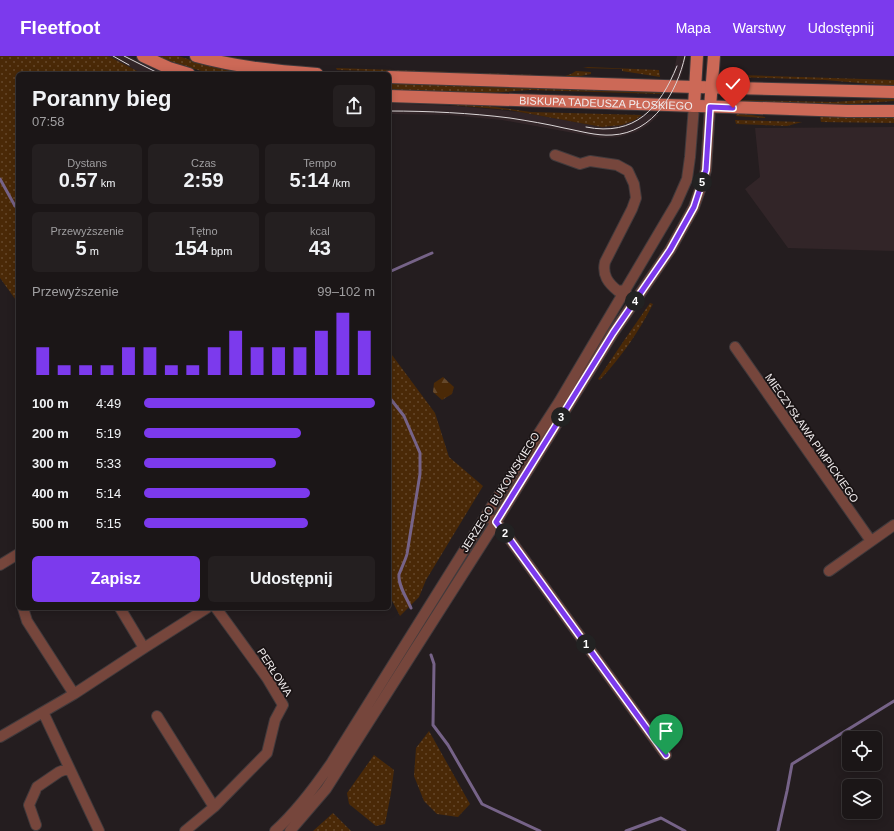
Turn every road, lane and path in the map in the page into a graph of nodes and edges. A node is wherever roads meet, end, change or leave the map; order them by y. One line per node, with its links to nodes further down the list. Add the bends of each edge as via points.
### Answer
1 (144, 56): 5 (main road)
2 (196, 56): 6 (main road, via 252,68)
3 (697, 56): 8 (main road)
4 (714, 56): 9 (main road)
5 (182, 72)
6 (287, 72)
7 (391, 77): 8 (main road, BISKUPA TADEUSZA PŁOSKIEGO)
8 (695, 87): 9 (main road, BISKUPA TADEUSZA PŁOSKIEGO); 12 (main road)
9 (712, 88): 10 (main road, BISKUPA TADEUSZA PŁOSKIEGO); 13 (main road)
10 (894, 92)
11 (391, 96): 12 (main road, BISKUPA TADEUSZA PŁOSKIEGO)
12 (694, 106): 13 (main road, BISKUPA TADEUSZA PŁOSKIEGO); 16 (street, JERZEGO BUKOWSKIEGO, via 687,179 676,204)
13 (710, 107): 14 (main road, BISKUPA TADEUSZA PŁOSKIEGO); 19 (street, JERZEGO BUKOWSKIEGO, via 706,170 694,207 670,250 613,333)
14 (894, 110)
15 (555, 155): 16 (street, via 580,164 590,161 617,165 628,172 634,184 636,198 609,246 603,269 608,282 618,291)
16 (626, 290): 18 (street, JERZEGO BUKOWSKIEGO, via 559,402)
17 (735, 347): 21 (street, MIECZYSŁAWA PIMPICKIEGO)
18 (486, 516): 19 (street); 40 (street, JERZEGO BUKOWSKIEGO, via 328,768 300,806)
19 (496, 522): 34 (street); 41 (street, JERZEGO BUKOWSKIEGO, via 326,789)
20 (894, 525): 21 (street)
21 (871, 541): 24 (street)
22 (16, 555): 23 (street)
23 (0, 565)
24 (829, 572)
25 (24, 610): 30 (street, via 27,621)
26 (121, 610): 29 (street)
27 (204, 610): 29 (street)
28 (217, 610): 36 (street, PERŁOWA, via 267,678 283,706 275,720 267,753)
29 (144, 648): 30 (street)
30 (74, 694): 31 (street)
31 (43, 712): 33 (street); 35 (street)
32 (157, 716): 36 (street)
33 (0, 738)
34 (666, 755)
35 (70, 768): 37 (street, via 59,772 37,787 29,805); 38 (street)
36 (214, 807): 39 (street, PERŁOWA)
37 (36, 825)
38 (99, 831)
39 (185, 831)
40 (275, 831)
41 (290, 831)

